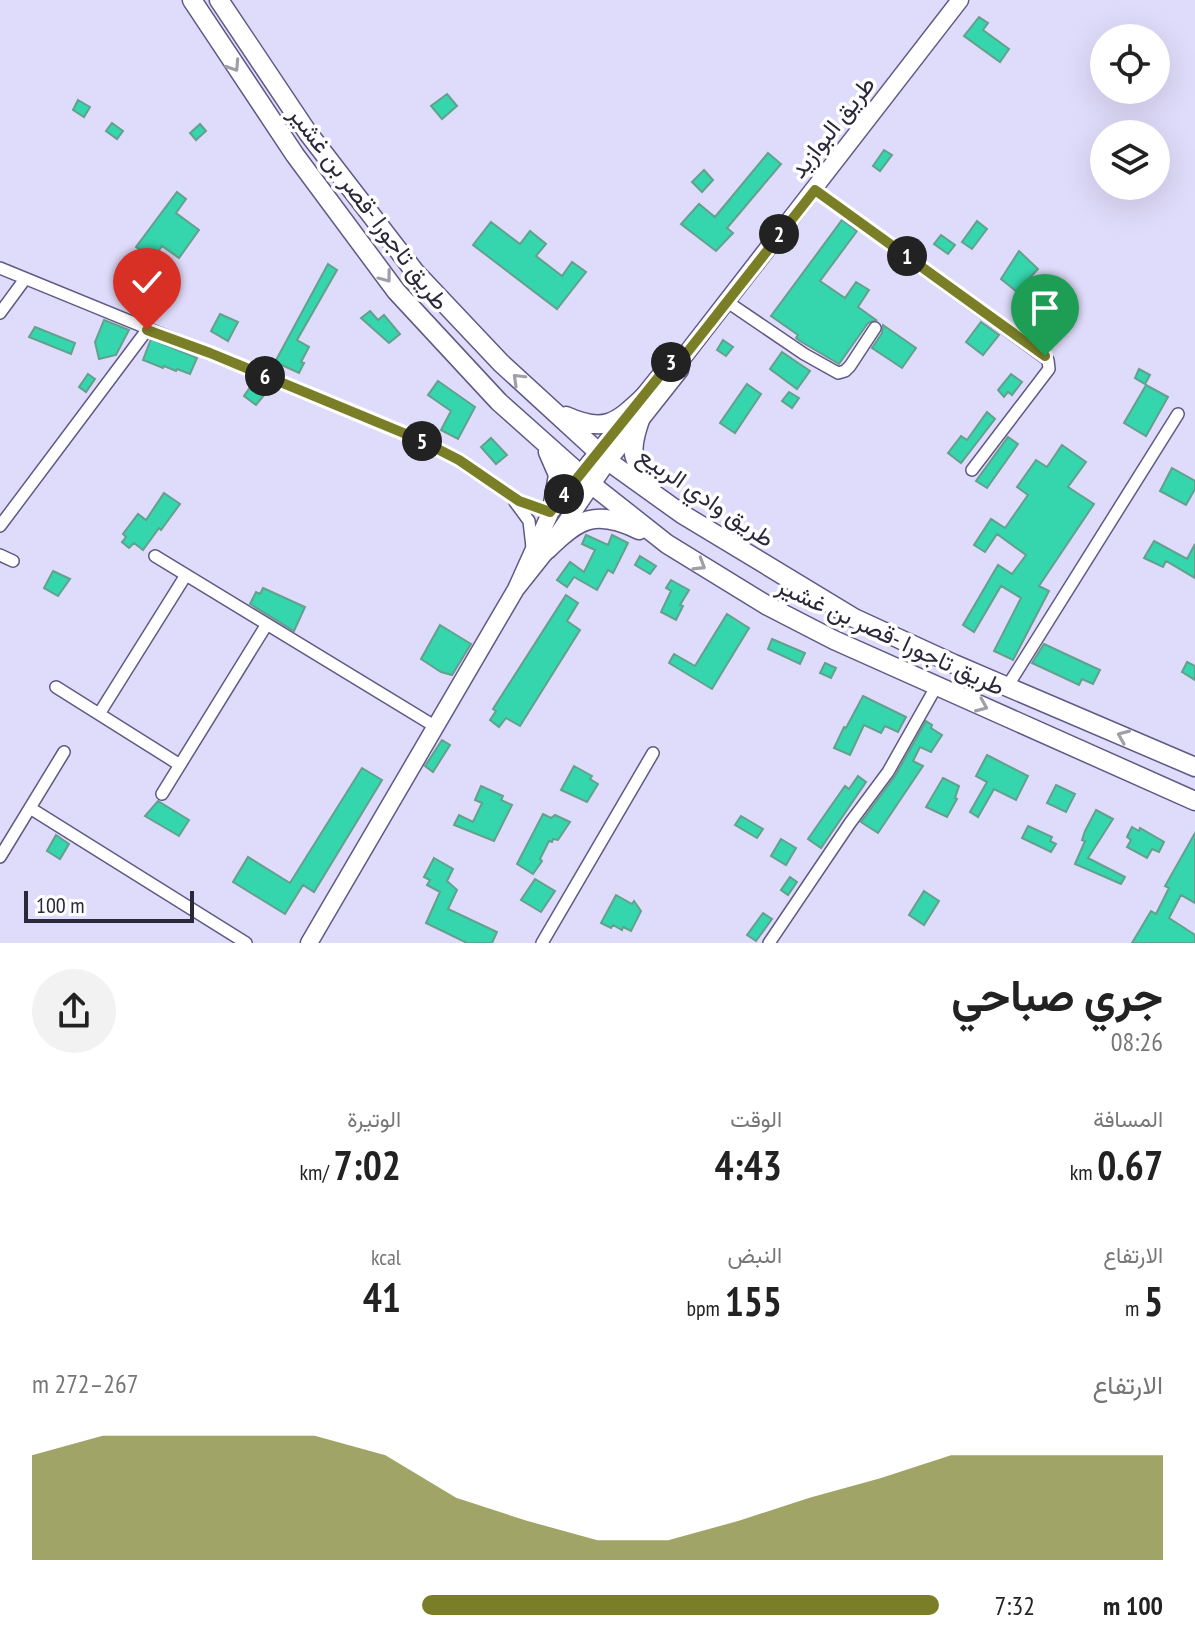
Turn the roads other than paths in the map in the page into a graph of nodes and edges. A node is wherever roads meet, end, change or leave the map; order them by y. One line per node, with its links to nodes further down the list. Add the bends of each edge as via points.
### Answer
1 (192, 0): 16 (highway, طريق تاجورا -قصر بن غشير, one-way to 16, via 287,143 396,291)
2 (219, 0): 13 (highway, طريق وادي الربيع, one-way to 2, via 391,243 308,133)
3 (960, 0): 4 (main road, طريق البوازيد)
4 (815, 190): 7 (main road, طريق البوازيد); 18 (street, via 1047,358 1049,369)
5 (0, 268): 6 (street)
6 (25, 279): 8 (street); 10 (street)
7 (726, 301): 9 (street, via 838,373 850,366); 11 (main road, طريق البوازيد)
8 (0, 313)
9 (875, 328)
10 (147, 330): 20 (street, via 418,439); 23 (street)
11 (682, 359): 12 (main road, via 670,363); 15 (main road, via 680,370)
12 (646, 395): 13 (highway, via 607,425 586,425); 17 (main road)
13 (548, 409): 17 (highway, طريق وادي الربيع)
14 (1178, 414): 33 (street)
15 (641, 417): 17 (main road); 22 (highway, via 633,443 636,463)
16 (538, 437): 19 (highway, طريق تاجورا -قصر بن غشير); 21 (highway, via 558,475)
17 (603, 457): 19 (main road); 22 (highway, طريق وادي الربيع)
18 (972, 470)
19 (585, 479): 21 (main road); 24 (highway, طريق تاجورا -قصر بن غشير); 25 (main road)
20 (509, 495): 21 (street); 25 (street, via 529,521)
21 (551, 511): 25 (main road)
22 (682, 514): 33 (highway, طريق وادي الربيع, via 854,618)
23 (0, 526)
24 (667, 544): 25 (highway, via 601,518 575,525); 32 (highway, طريق تاجورا -قصر بن غشير, one-way to 32, via 768,606)
25 (539, 550): 36 (main road)
26 (0, 555): 28 (street)
27 (155, 556): 29 (street)
28 (13, 561)
29 (186, 575): 30 (street); 35 (street)
30 (267, 624): 36 (street); 40 (street)
31 (56, 687): 35 (street)
32 (936, 687): 37 (highway, طريق تاجورا -قصر بن غشير, one-way to 37); 49 (street, via 888,772)
33 (1007, 687): 34 (highway, طريق وادي الربيع)
34 (1058, 708): 37 (highway); 41 (highway, طريق وادي الربيع, one-way to 34)
35 (99, 714): 40 (street)
36 (436, 727): 47 (main road)
37 (1044, 732): 43 (highway, طريق تاجورا -قصر بن غشير)
38 (64, 752): 44 (street)
39 (653, 753): 48 (street)
40 (180, 765): 42 (street)
41 (1195, 767)
42 (162, 794)
43 (1195, 801)
44 (30, 808): 45 (street); 46 (street)
45 (0, 857)
46 (246, 943)
47 (309, 943)
48 (542, 943)
49 (769, 943)

